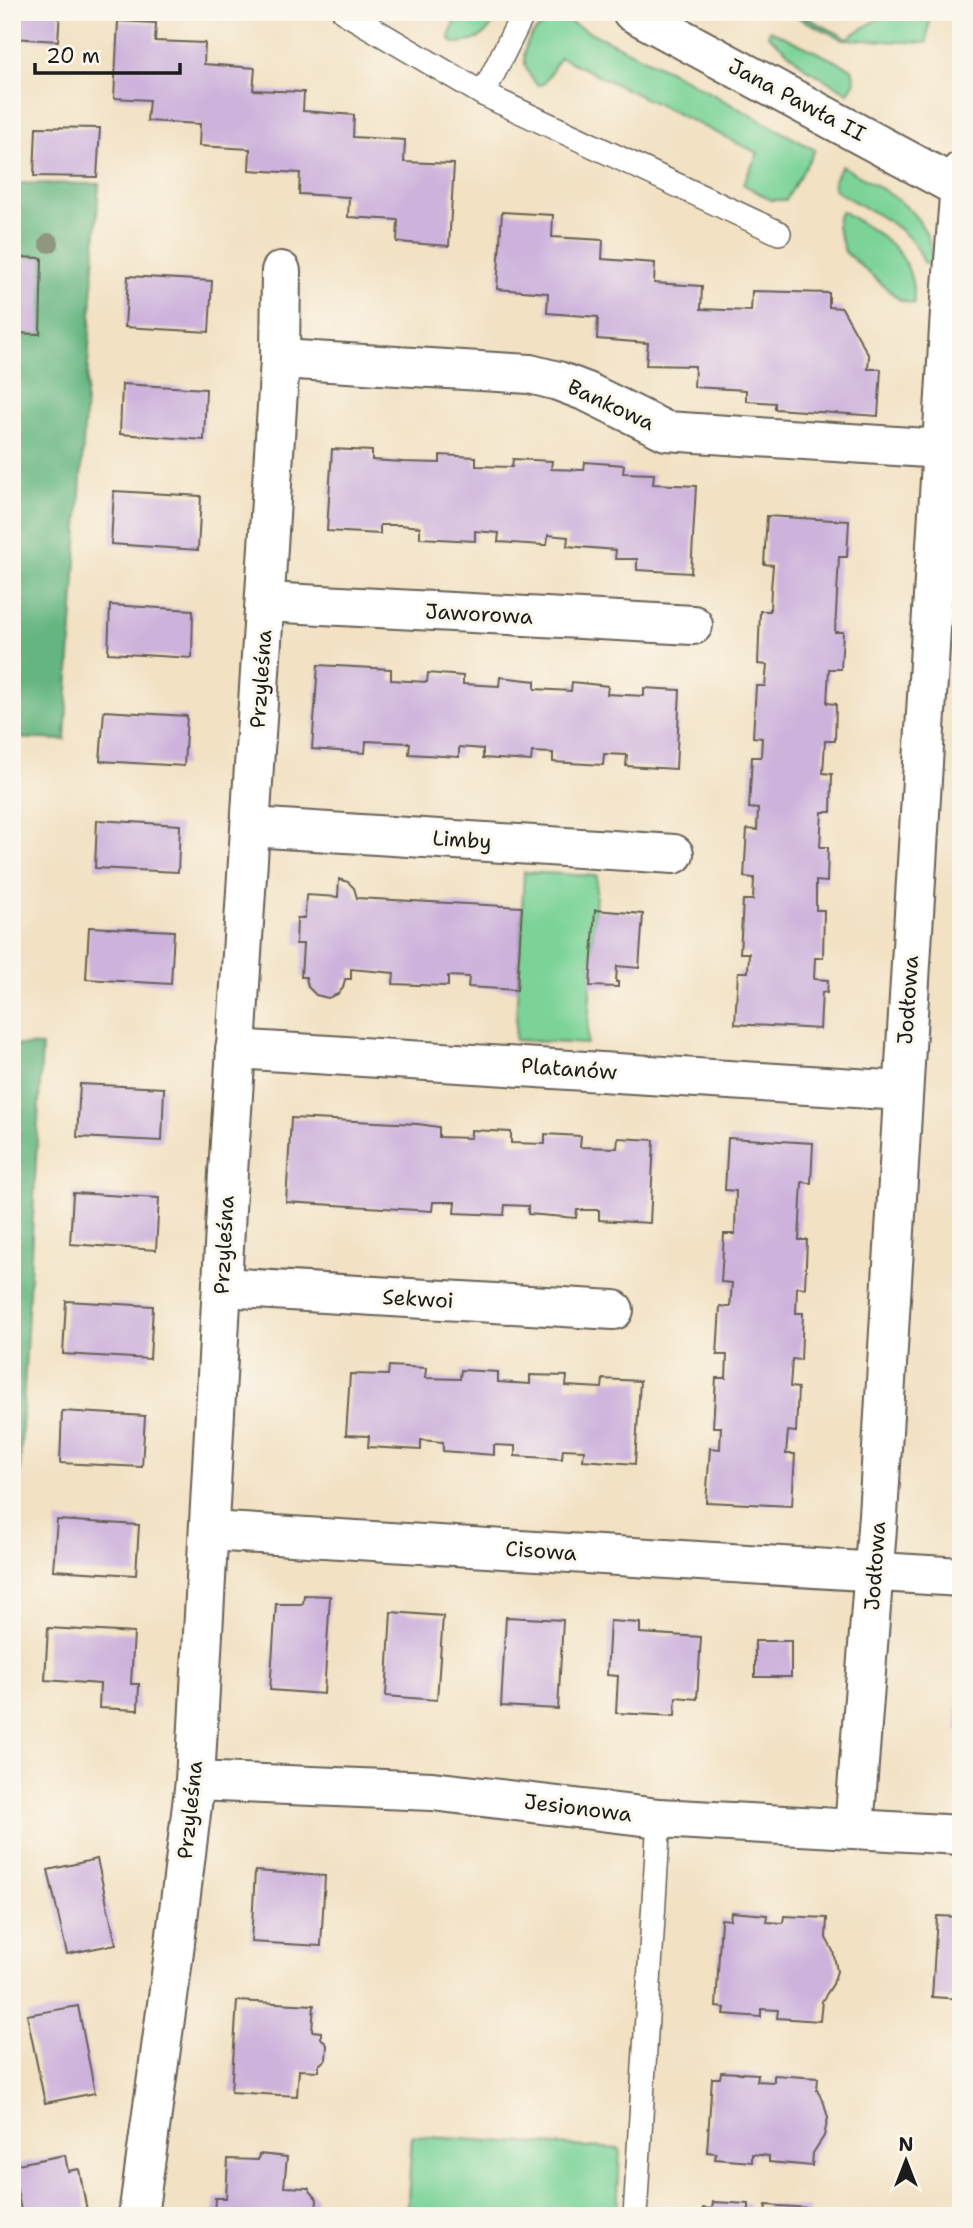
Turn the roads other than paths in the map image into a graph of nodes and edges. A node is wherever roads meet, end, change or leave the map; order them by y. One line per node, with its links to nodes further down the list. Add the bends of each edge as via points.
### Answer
1 (344, 12): 4 (lane)
2 (524, 12): 4 (lane)
3 (632, 12): 5 (street, Jana Pawła II)
4 (483, 94): 6 (lane)
5 (960, 183): 9 (street, Jodłowa, via 950,312)
6 (779, 233)
7 (281, 271): 8 (street, Przyleśna)
8 (280, 359): 10 (street, Bankowa, via 530,374 587,392 666,431); 11 (street, Przyleśna)
9 (955, 365): 10 (street, Jodłowa)
10 (942, 449): 12 (street, Jodłowa)
11 (266, 602): 13 (street, Jaworowa); 14 (street, Przyleśna)
12 (947, 606): 17 (street, Jodłowa)
13 (693, 625)
14 (251, 827): 15 (street, Limby); 16 (street, Przyleśna)
15 (674, 854)
16 (235, 1049): 17 (street, Platanów); 18 (street, Przyleśna)
17 (903, 1091): 21 (street, Jodłowa)
18 (222, 1287): 19 (street, Sekwoi); 20 (street, Przyleśna)
19 (614, 1310)
20 (209, 1531): 21 (street, Cisowa); 23 (street, Przyleśna)
21 (874, 1572): 22 (street, Cisowa); 25 (street, Jodłowa)
22 (961, 1577)
23 (195, 1781): 24 (street, Jesionowa, via 432,1791); 27 (street, Przyleśna)
24 (659, 1818): 25 (street, Jesionowa); 28 (lane)
25 (854, 1829): 26 (street, Jesionowa)
26 (961, 1835)
27 (138, 2216)
28 (635, 2216)

